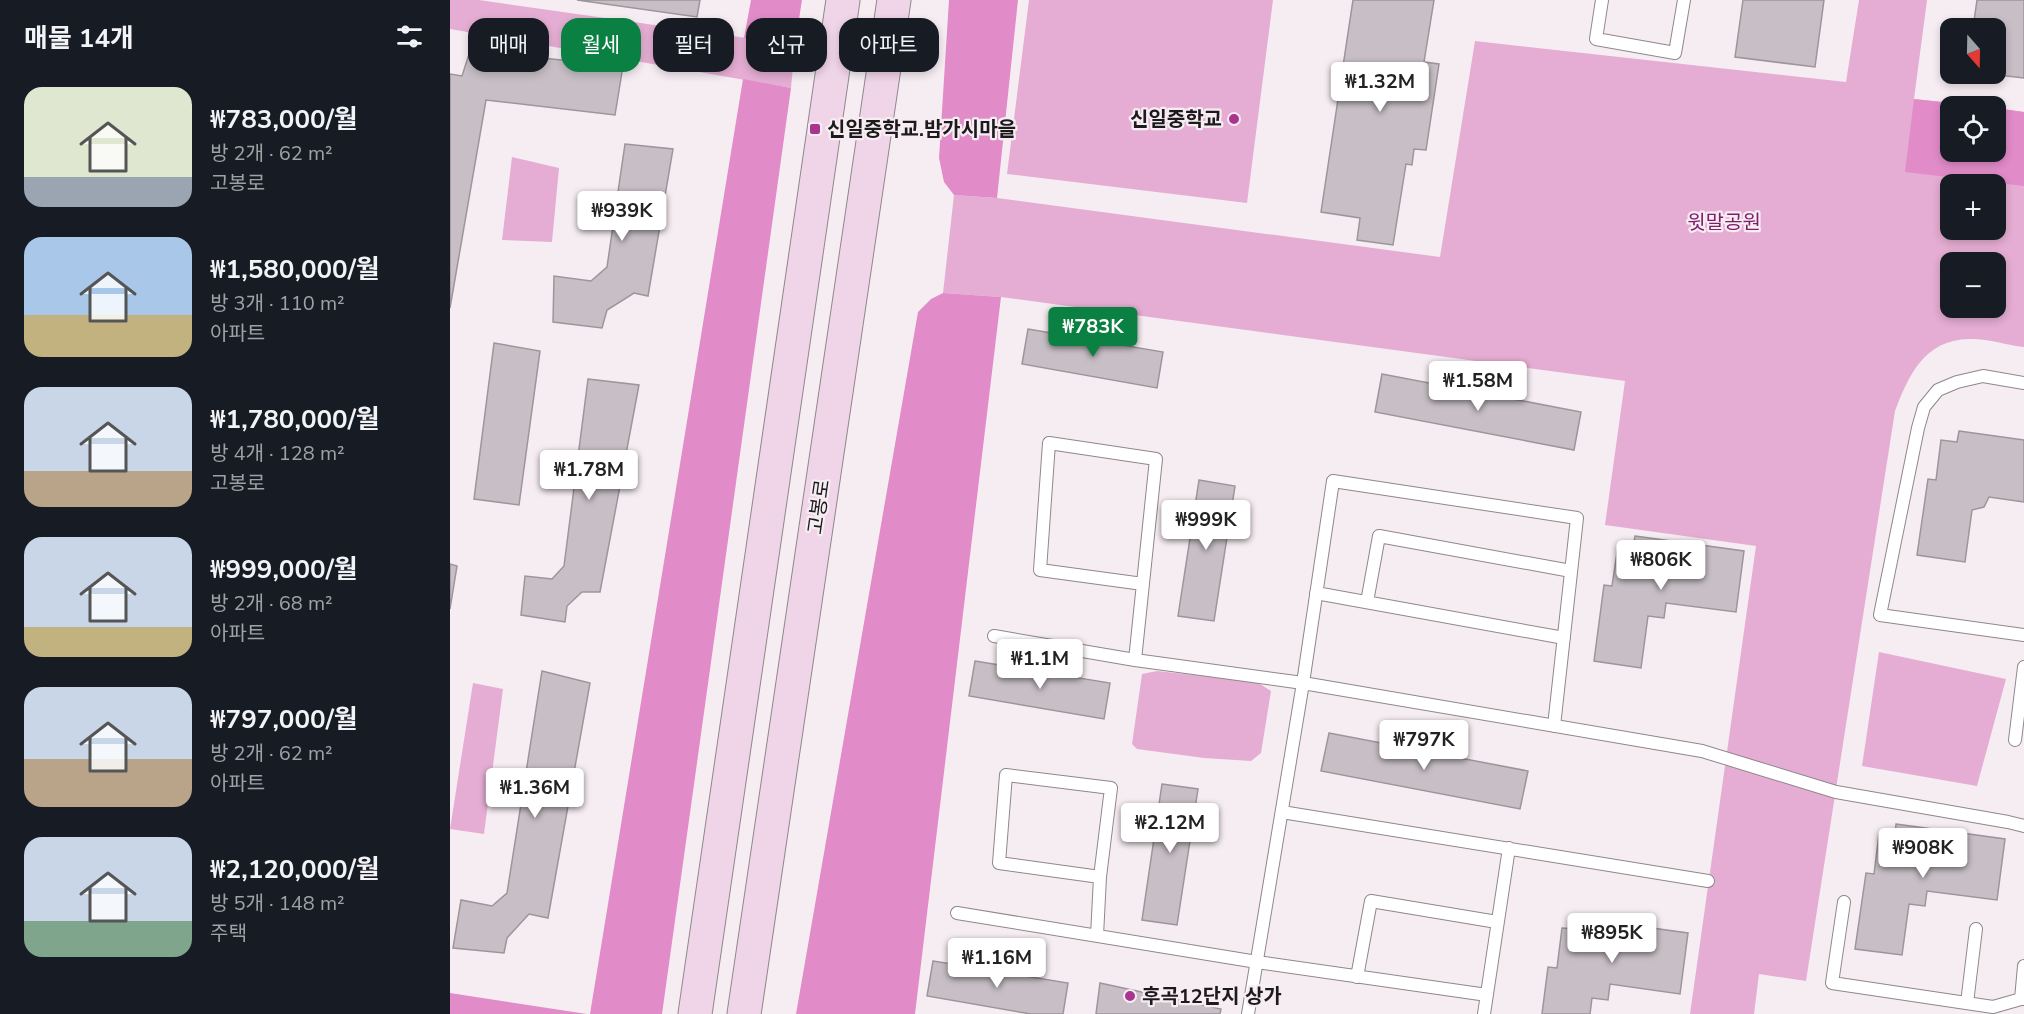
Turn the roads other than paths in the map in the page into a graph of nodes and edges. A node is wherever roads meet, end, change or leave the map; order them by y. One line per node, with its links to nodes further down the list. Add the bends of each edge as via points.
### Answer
1 (843, 0): 34 (main road)
2 (894, 0): 35 (main road, 고봉로)
3 (1602, 0): 4 (lane, via 1596,39 1675,53)
4 (1684, 0)
5 (2024, 383): 10 (lane, via 1983,376 1957,382 1938,390 1924,407 1880,615)
6 (1571, 571): 8 (lane, via 1577,518 1333,481); 9 (lane, via 1379,536); 12 (lane)
7 (1143, 584): 7 (lane, via 1156,459 1049,443 1040,570); 13 (lane)
8 (1316, 593): 9 (lane); 15 (lane)
9 (1367, 602): 12 (lane)
10 (2024, 635)
11 (994, 636): 13 (lane)
12 (1564, 638): 16 (lane)
13 (1135, 660): 15 (lane)
14 (2024, 667): 17 (lane)
15 (1303, 683): 16 (lane); 18 (lane)
16 (1554, 726): 19 (lane, via 1702,752 1836,792)
17 (2015, 740)
18 (1282, 812): 20 (lane); 28 (lane)
19 (2024, 826)
20 (1509, 848): 22 (lane); 25 (lane)
21 (1100, 877): 21 (lane, via 1111,788 1006,775 999,863); 27 (lane)
22 (1708, 881)
23 (1844, 902): 33 (lane, via 1832,983)
24 (957, 913): 27 (lane)
25 (1497, 922): 30 (lane, via 1371,901); 31 (lane)
26 (1976, 929): 33 (lane)
27 (1097, 936): 28 (lane)
28 (1257, 962): 30 (lane); 36 (lane)
29 (2024, 966): 32 (lane)
30 (1357, 977): 31 (lane)
31 (1487, 995): 37 (lane)
32 (2022, 999): 33 (lane, via 1993,1007)
33 (1967, 1003)
34 (695, 1014)
35 (744, 1014)
36 (1248, 1014)
37 (1484, 1014)

